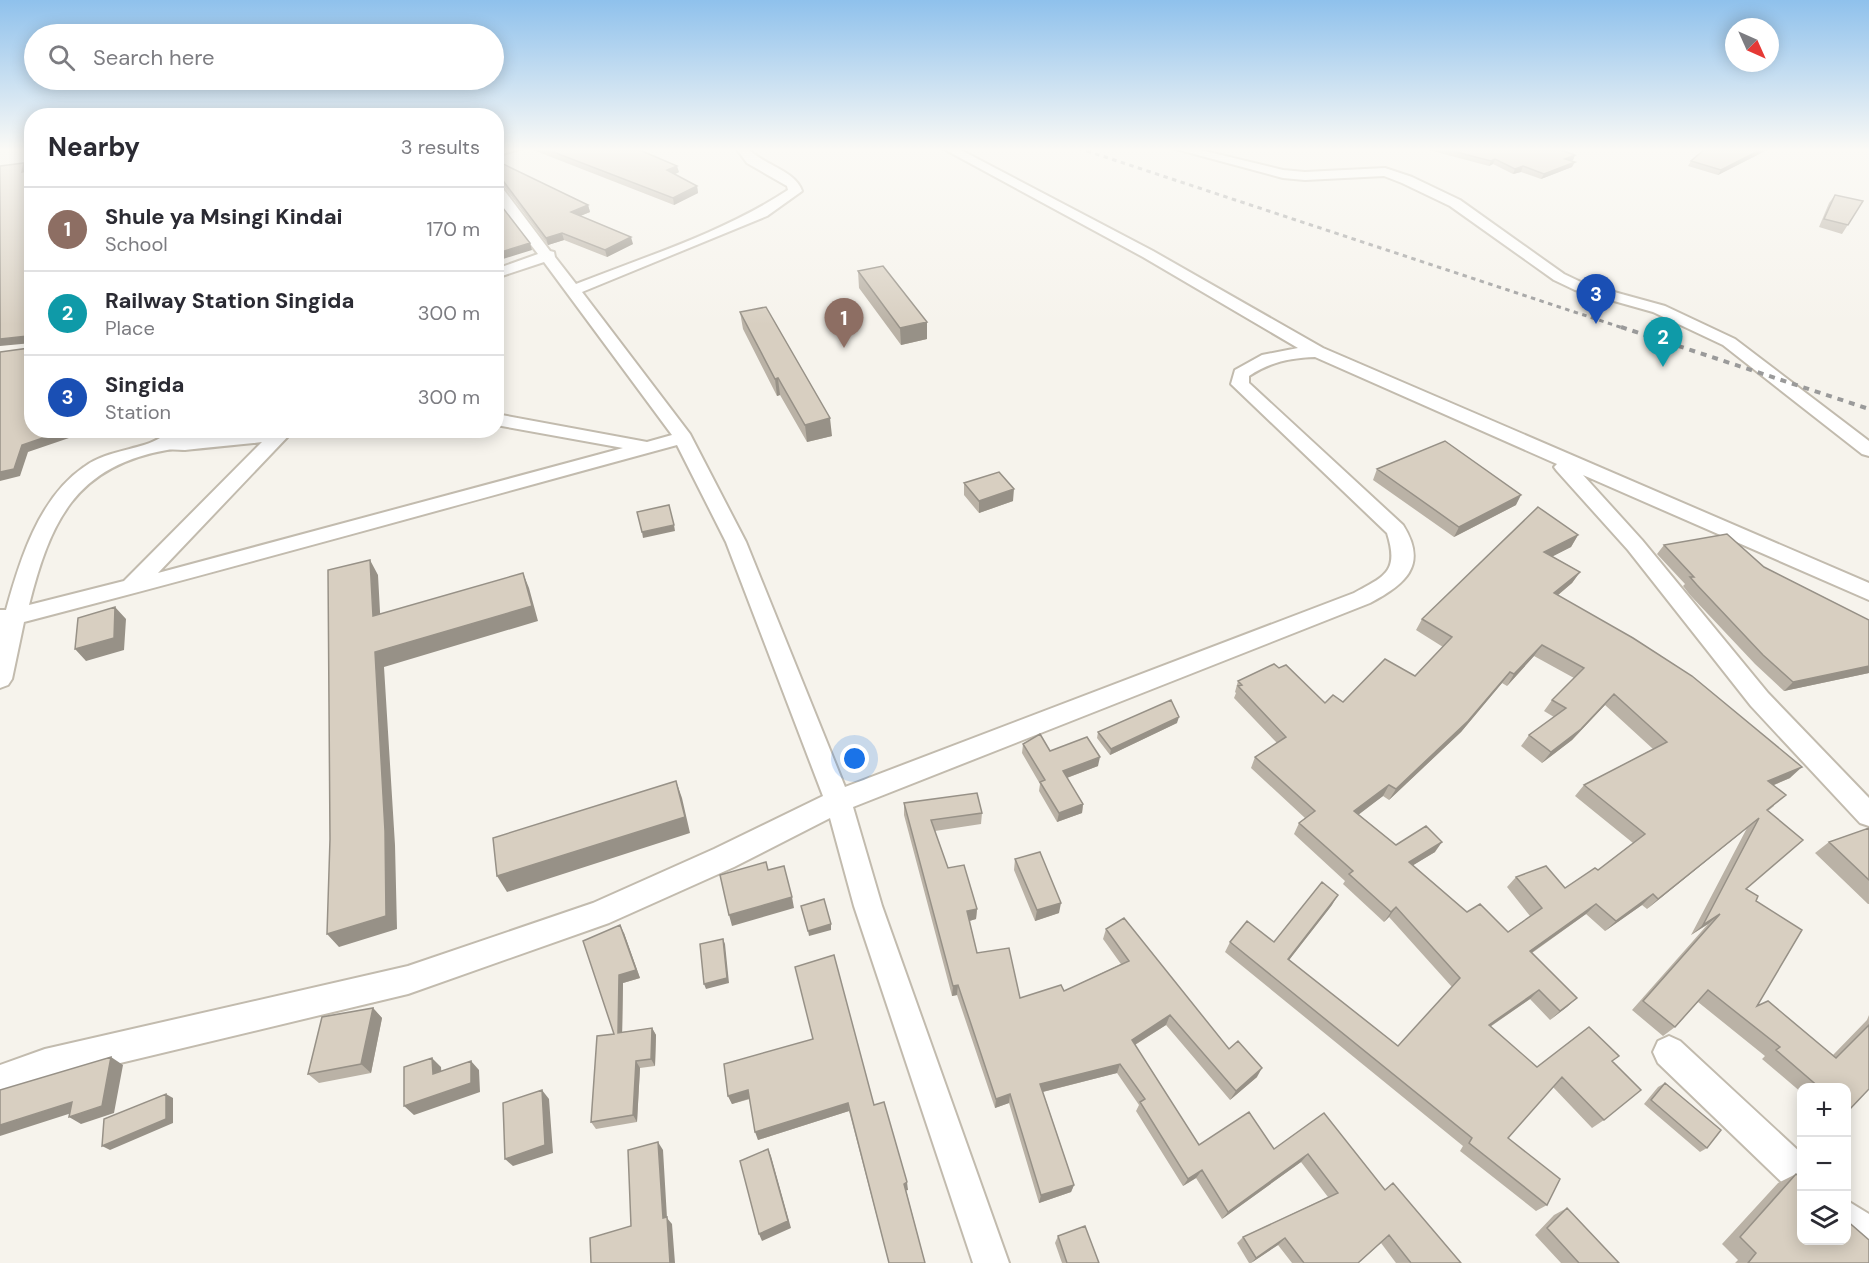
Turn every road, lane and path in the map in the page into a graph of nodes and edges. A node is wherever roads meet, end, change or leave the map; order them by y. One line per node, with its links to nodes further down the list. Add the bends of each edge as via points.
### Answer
1 (510, 207): 5 (street)
2 (771, 207): 7 (street, via 727,229)
3 (1058, 207): 8 (street)
4 (1460, 207): 17 (street, via 1558,278 1659,309 1729,342)
5 (549, 255): 6 (street); 7 (street)
6 (504, 271)
7 (574, 290): 13 (street)
8 (1317, 352): 18 (street); 23 (street, via 1262,359 1241,374 1240,384 1396,530 1405,552 1392,582 1362,598)
9 (504, 420): 15 (street)
10 (175, 438): 16 (street)
11 (248, 438): 14 (street)
12 (277, 438): 19 (street)
13 (683, 438): 15 (street); 23 (street, via 736,542)
14 (220, 442): 16 (street)
15 (646, 446): 19 (street, via 567,471)
16 (156, 447): 21 (street, via 111,460 74,484 37,545)
17 (1869, 450)
18 (1554, 458): 20 (street); 24 (street, via 1604,506 1797,743)
19 (132, 586): 21 (street)
20 (1869, 592)
21 (7, 617): 22 (street)
22 (0, 679)
23 (837, 801): 26 (street, via 724,858 599,914 408,980 45,1065); 30 (street, via 868,906)
24 (1869, 815)
25 (1669, 1052): 27 (street)
26 (0, 1081)
27 (1797, 1173)
28 (1851, 1221): 29 (street)
29 (1869, 1236)
30 (991, 1263)

